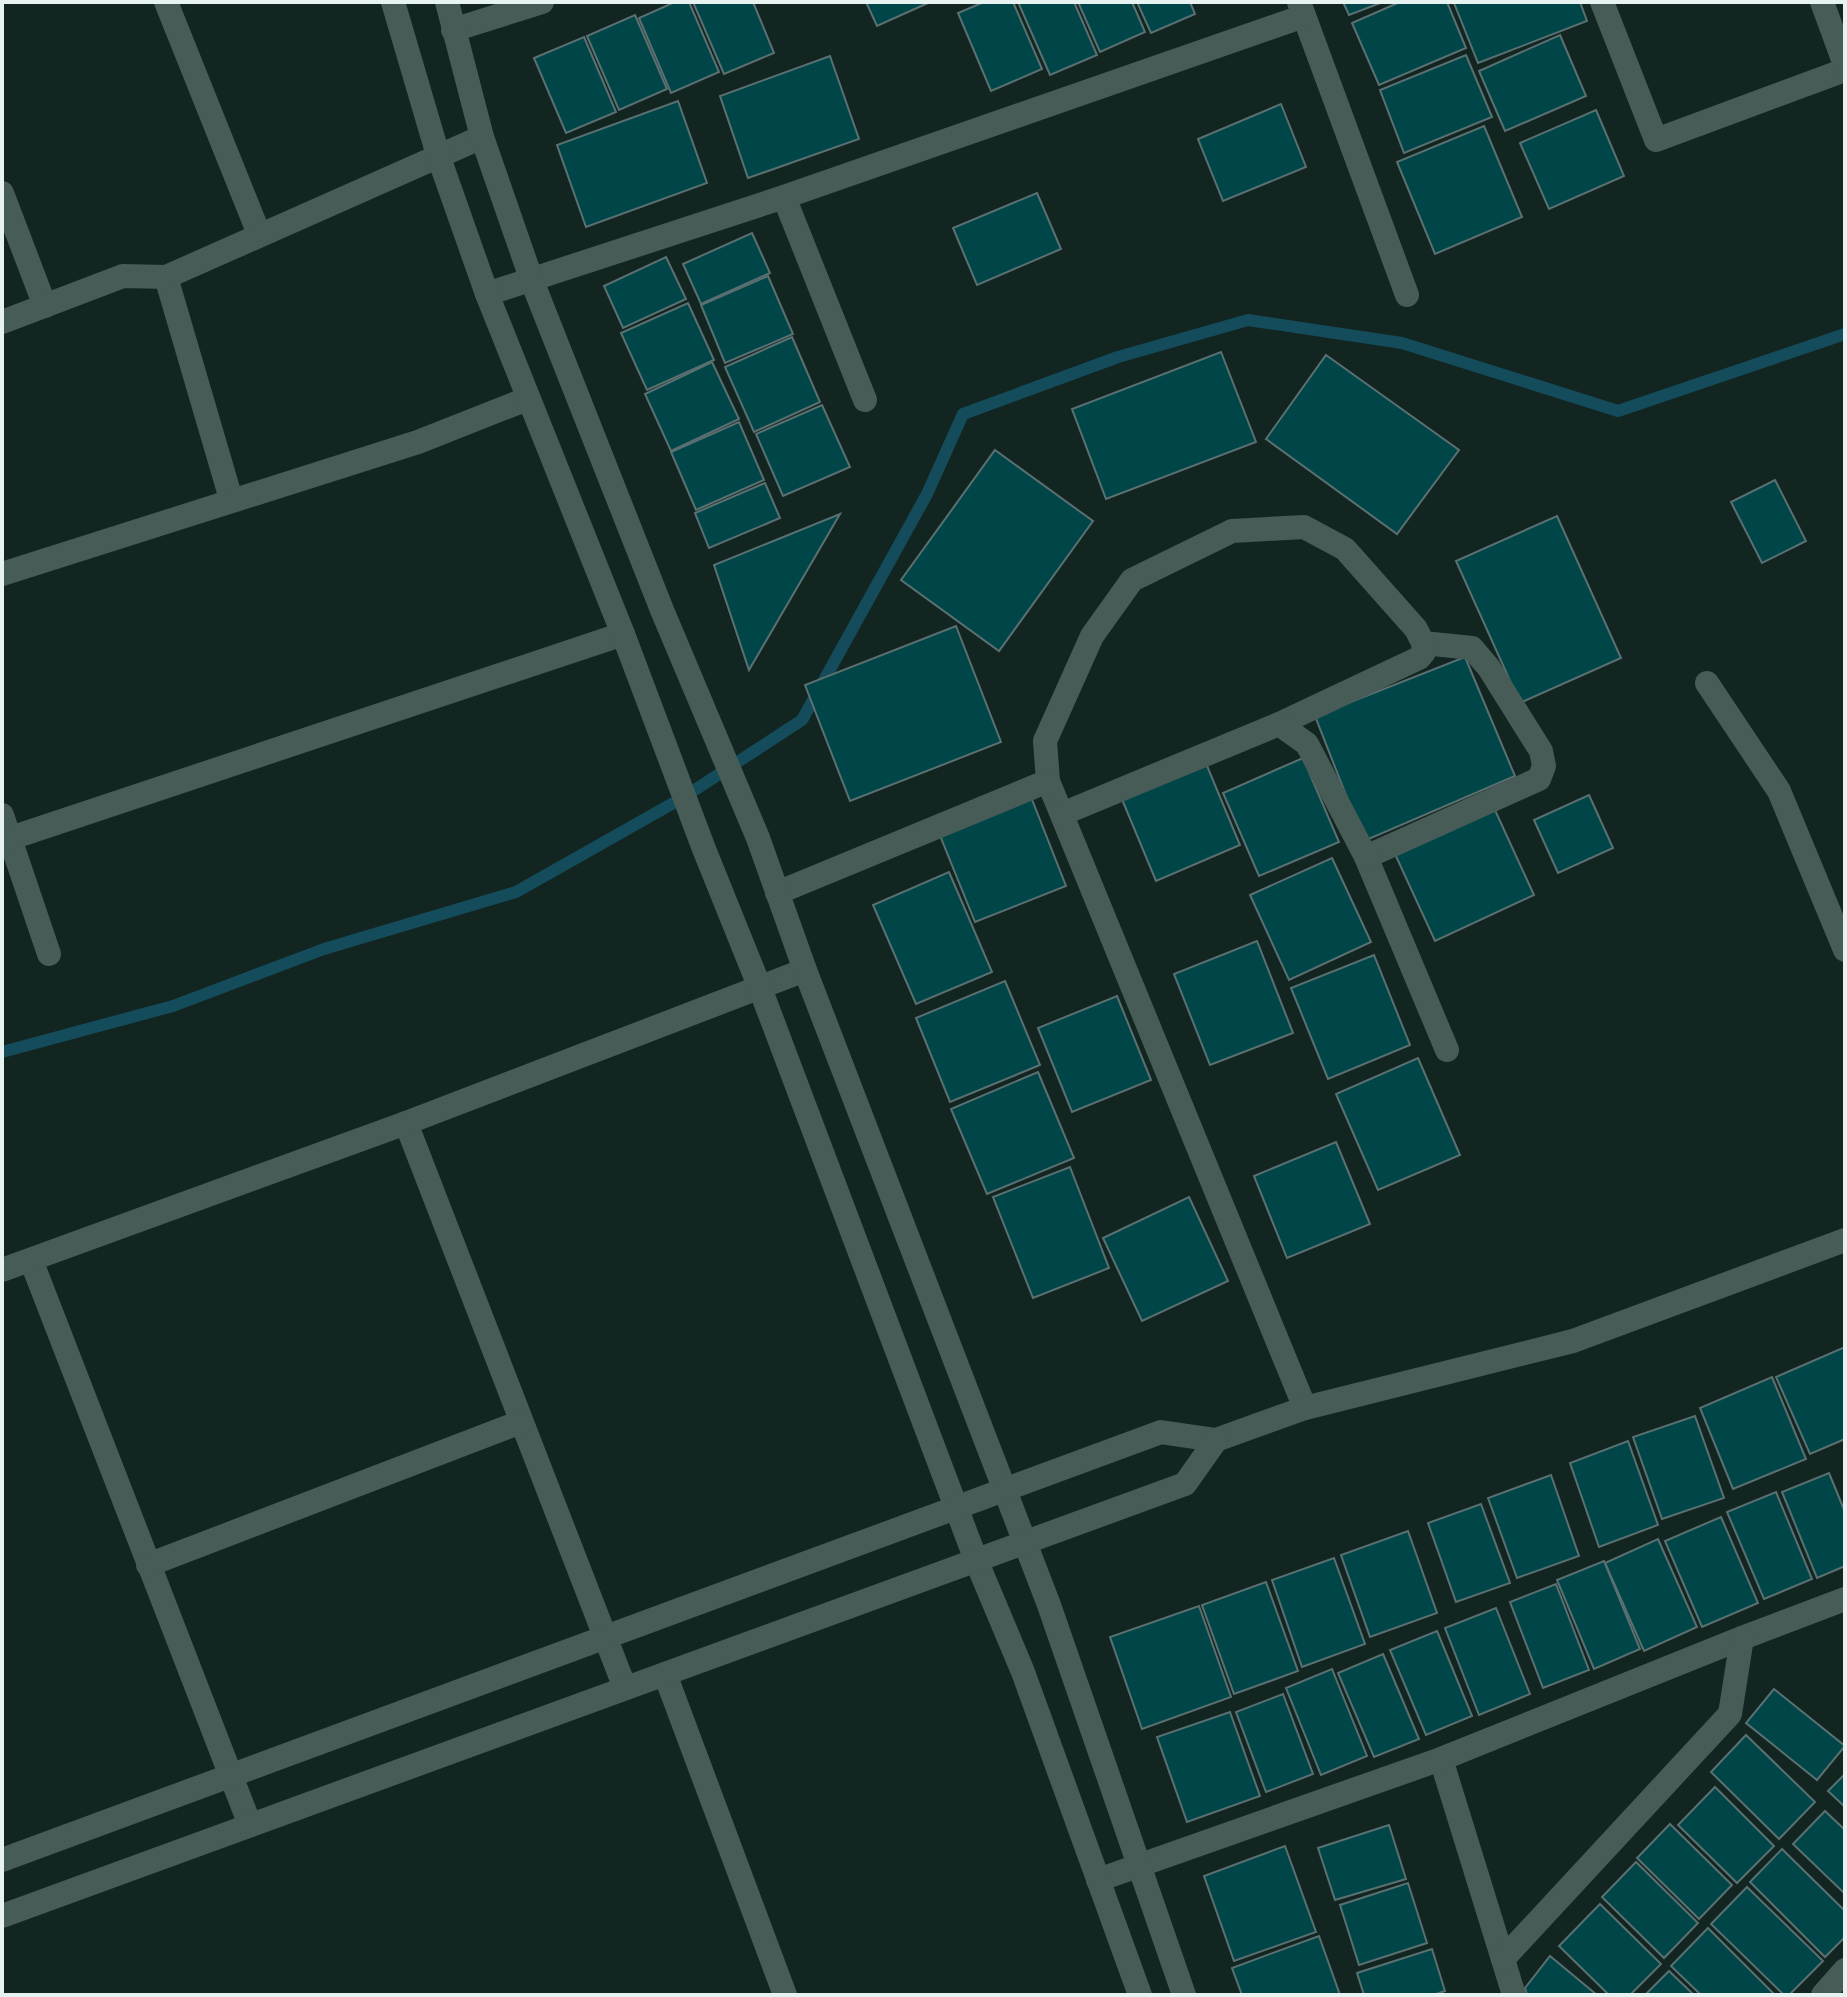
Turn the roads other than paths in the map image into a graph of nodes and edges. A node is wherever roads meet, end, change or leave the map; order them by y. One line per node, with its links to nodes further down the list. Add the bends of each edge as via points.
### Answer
1 (166, 2): 14 (street)
2 (393, 2): 11 (street)
3 (447, 2): 8 (street)
4 (542, 2): 8 (street)
5 (1602, 2): 9 (street, via 1656,140)
6 (1822, 2): 9 (street)
7 (1301, 9): 13 (street); 18 (street)
8 (453, 30): 10 (street)
9 (1845, 67)
10 (482, 137): 11 (street); 16 (street)
11 (438, 155): 14 (street); 17 (street)
12 (2, 193): 19 (street)
13 (784, 197): 16 (street); 22 (street)
14 (259, 234): 15 (street)
15 (166, 277): 19 (street, via 123,276); 23 (street)
16 (532, 281): 17 (street); 33 (street)
17 (487, 294): 21 (street)
18 (1407, 295)
19 (45, 306): 20 (street)
20 (2, 322)
21 (527, 399): 23 (street, via 418,442); 25 (street)
22 (865, 400)
23 (231, 499): 24 (street)
24 (2, 574)
25 (623, 634): 31 (street); 37 (street)
26 (1423, 643): 28 (street, via 1419,658); 29 (street, via 1345,549 1304,527 1232,531 1132,580 1092,636 1045,741); 32 (street, via 1472,648 1541,751 1544,766 1539,779)
27 (1707, 683): 34 (street, via 1779,791)
28 (1279, 724): 30 (street); 32 (street, via 1307,744)
29 (1048, 781): 30 (street); 33 (street)
30 (1062, 814): 43 (street)
31 (6, 827): 35 (street)
32 (1366, 857): 38 (street)
33 (777, 893): 36 (street)
34 (1845, 950)
35 (49, 954)
36 (805, 970): 37 (street); 46 (street)
37 (760, 988): 39 (street); 47 (street)
38 (1447, 1050)
39 (406, 1123): 41 (street); 44 (street)
40 (1845, 1240): 43 (street, via 1573,1341)
41 (31, 1260): 42 (street); 50 (street)
42 (2, 1270)
43 (1305, 1408): 45 (street)
44 (521, 1422): 50 (street); 52 (street)
45 (1216, 1440): 46 (street, via 1161,1432); 48 (street, via 1185,1484)
46 (1005, 1490): 47 (street); 48 (street)
47 (957, 1508): 49 (street); 52 (street)
48 (1025, 1541): 49 (street); 60 (street)
49 (976, 1560): 54 (street); 61 (street, via 1023,1672)
50 (148, 1565): 57 (street)
51 (1845, 1599): 53 (street)
52 (606, 1637): 55 (street); 57 (street)
53 (1742, 1638): 56 (street); 63 (street, via 1730,1714)
54 (665, 1674): 55 (street); 65 (street)
55 (625, 1688): 58 (street)
56 (1441, 1759): 60 (street); 63 (street)
57 (231, 1776): 58 (street); 59 (street)
58 (250, 1825): 62 (street)
59 (2, 1860)
60 (1138, 1867): 61 (street); 67 (street)
61 (1098, 1880): 66 (street)
62 (2, 1916)
63 (1503, 1959): 68 (street)
64 (1845, 1970): 69 (street)
65 (785, 1995)
66 (1140, 1995)
67 (1184, 1995)
68 (1514, 1995)
69 (1823, 1995)

